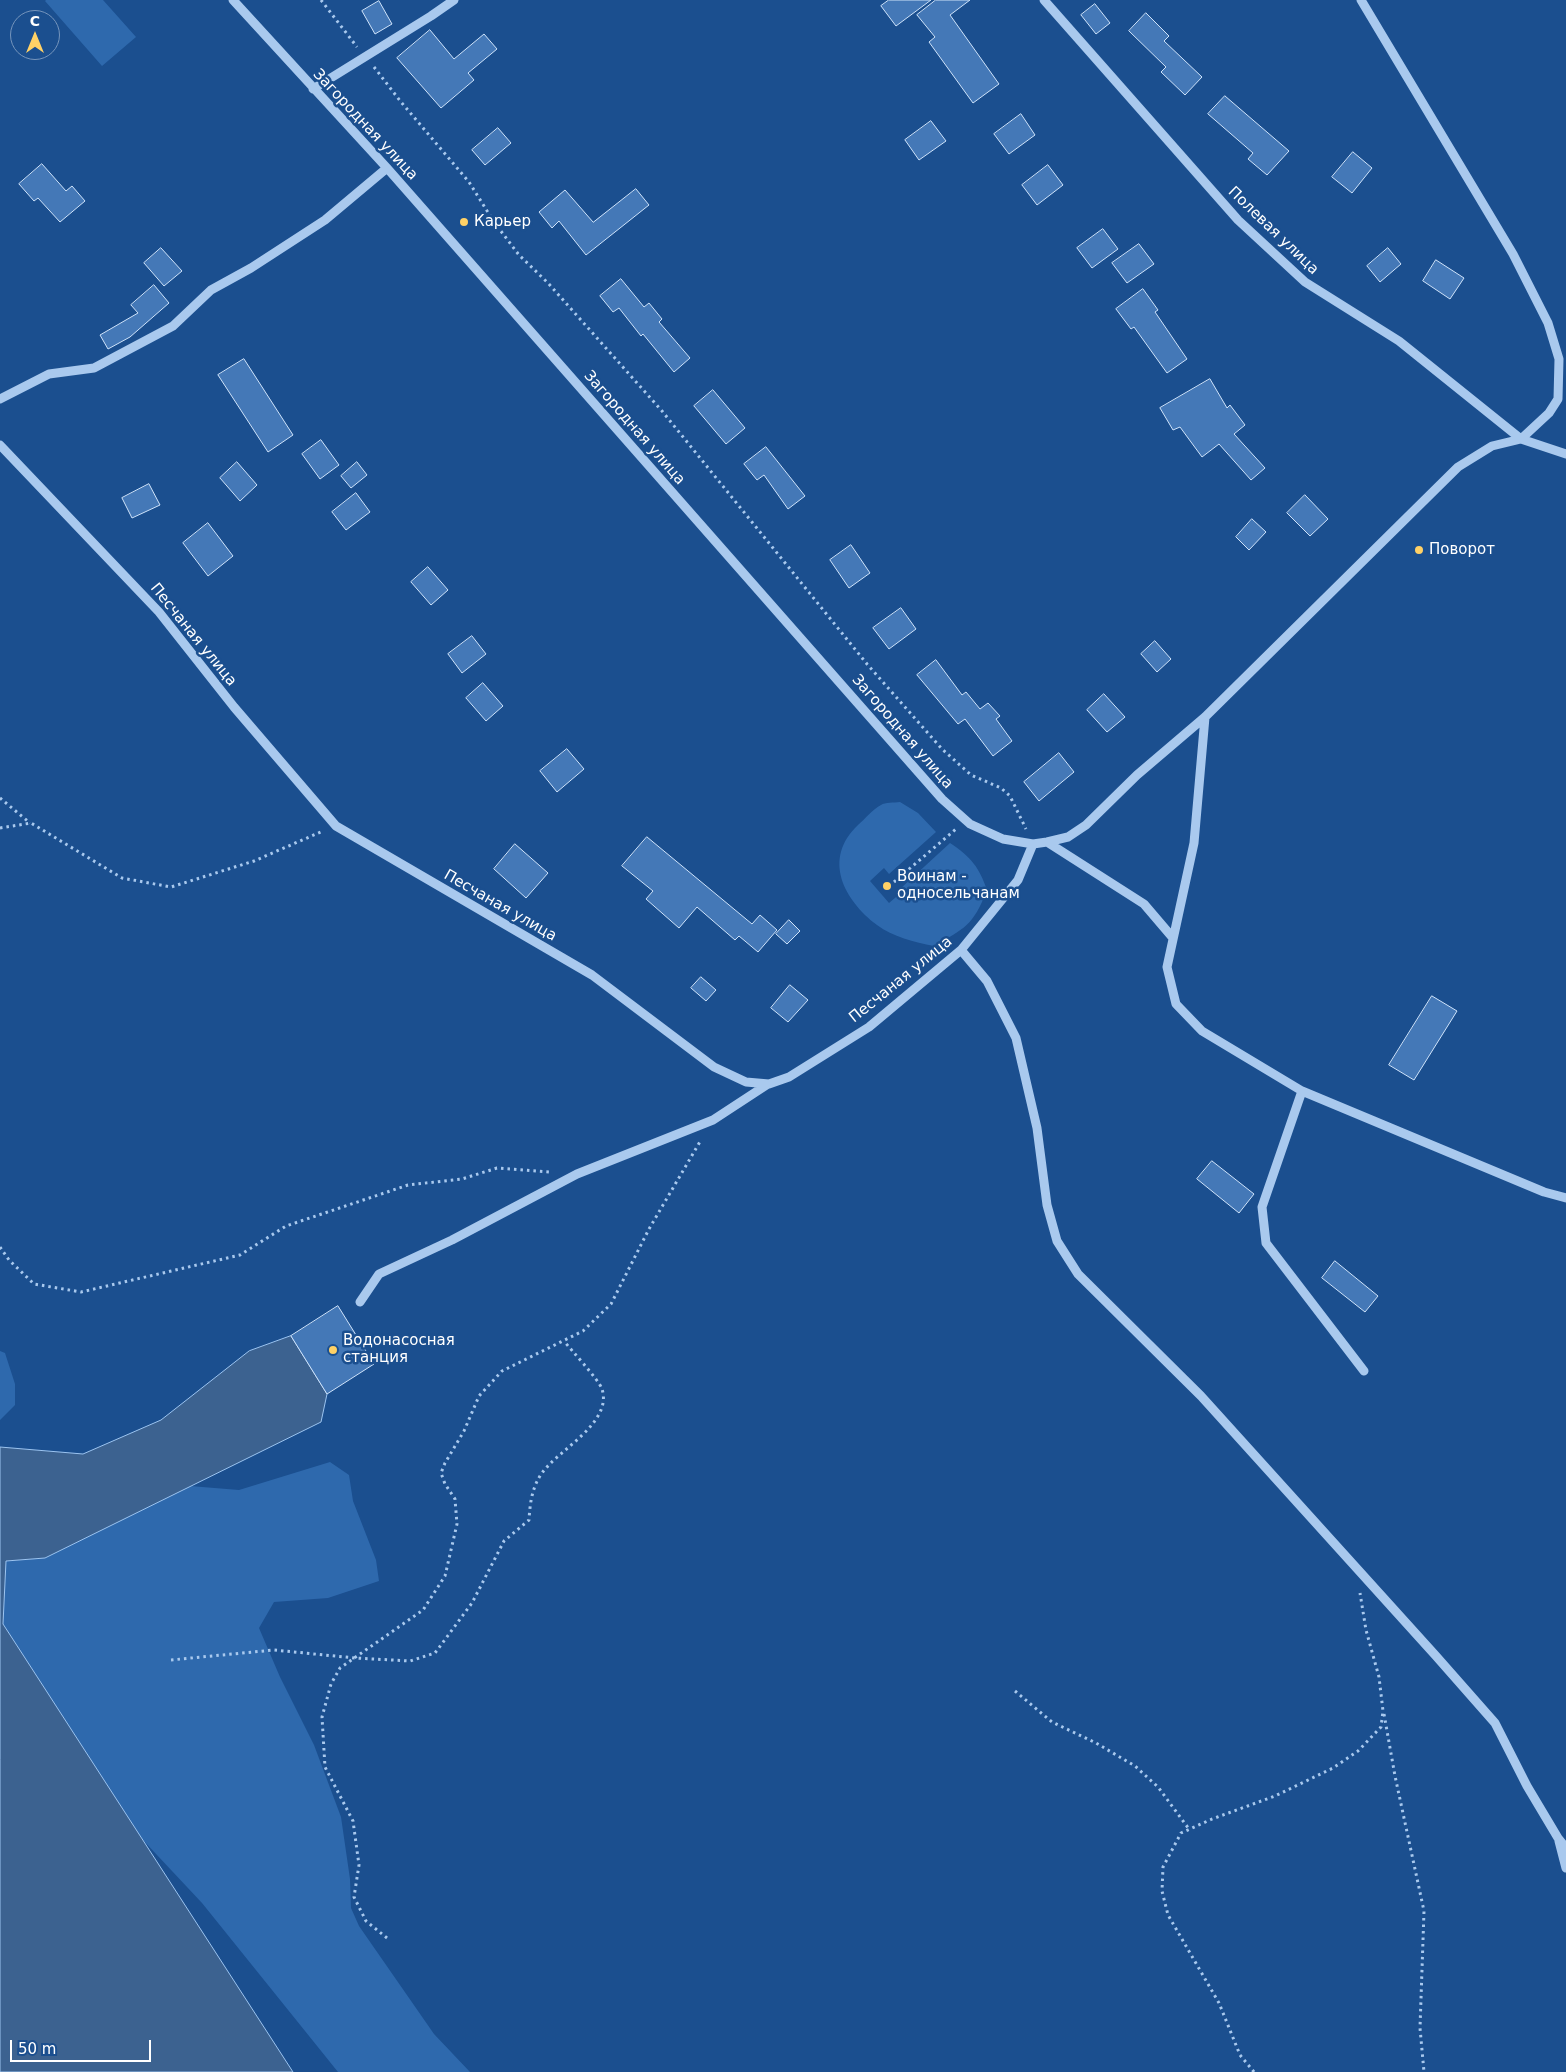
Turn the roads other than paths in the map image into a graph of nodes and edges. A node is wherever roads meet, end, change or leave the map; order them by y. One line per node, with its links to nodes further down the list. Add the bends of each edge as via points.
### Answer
1 (233, 0): 5 (street, Загородная улица)
2 (454, 0): 5 (street)
3 (1044, 0): 8 (street, Полевая улица, via 1238,220 1298,276 1399,341)
4 (1362, 0): 8 (street, via 1513,254 1548,323 1559,358 1558,399)
5 (313, 89): 6 (street, Загородная улица)
6 (387, 168): 7 (street, via 325,220 211,290 173,326 94,368 49,374); 13 (street, Загородная улица, via 942,799 970,824 1003,840)
7 (0, 399)
8 (1521, 439): 10 (street); 11 (street, Загородная улица, via 1492,446 1458,467)
9 (0, 445): 16 (street, Песчаная улица, via 159,612 234,707 336,826 592,975 714,1067 746,1082)
10 (1566, 454)
11 (1205, 717): 12 (street, Загородная улица, via 1137,775 1086,825 1068,837); 14 (street, via 1194,843)
12 (1047, 842): 13 (street, Загородная улица); 14 (street, via 1144,904)
13 (1033, 844): 15 (street, Песчаная улица, via 1018,880)
14 (1173, 938): 17 (street, via 1167,967 1176,1004 1202,1031)
15 (961, 950): 16 (street, Песчаная улица, via 869,1027 789,1077); 21 (street, via 987,981 1016,1038 1037,1128 1047,1205 1057,1241 1078,1274 1201,1396 1495,1724)
16 (769, 1084): 19 (street, via 713,1120 578,1174 379,1274)
17 (1302, 1091): 18 (street, via 1544,1192); 20 (street, via 1262,1207 1266,1243)
18 (1566, 1198)
19 (360, 1302)
20 (1364, 1371)
21 (1558, 1838): 22 (street); 23 (street)
22 (1566, 1848)
23 (1566, 1868)

